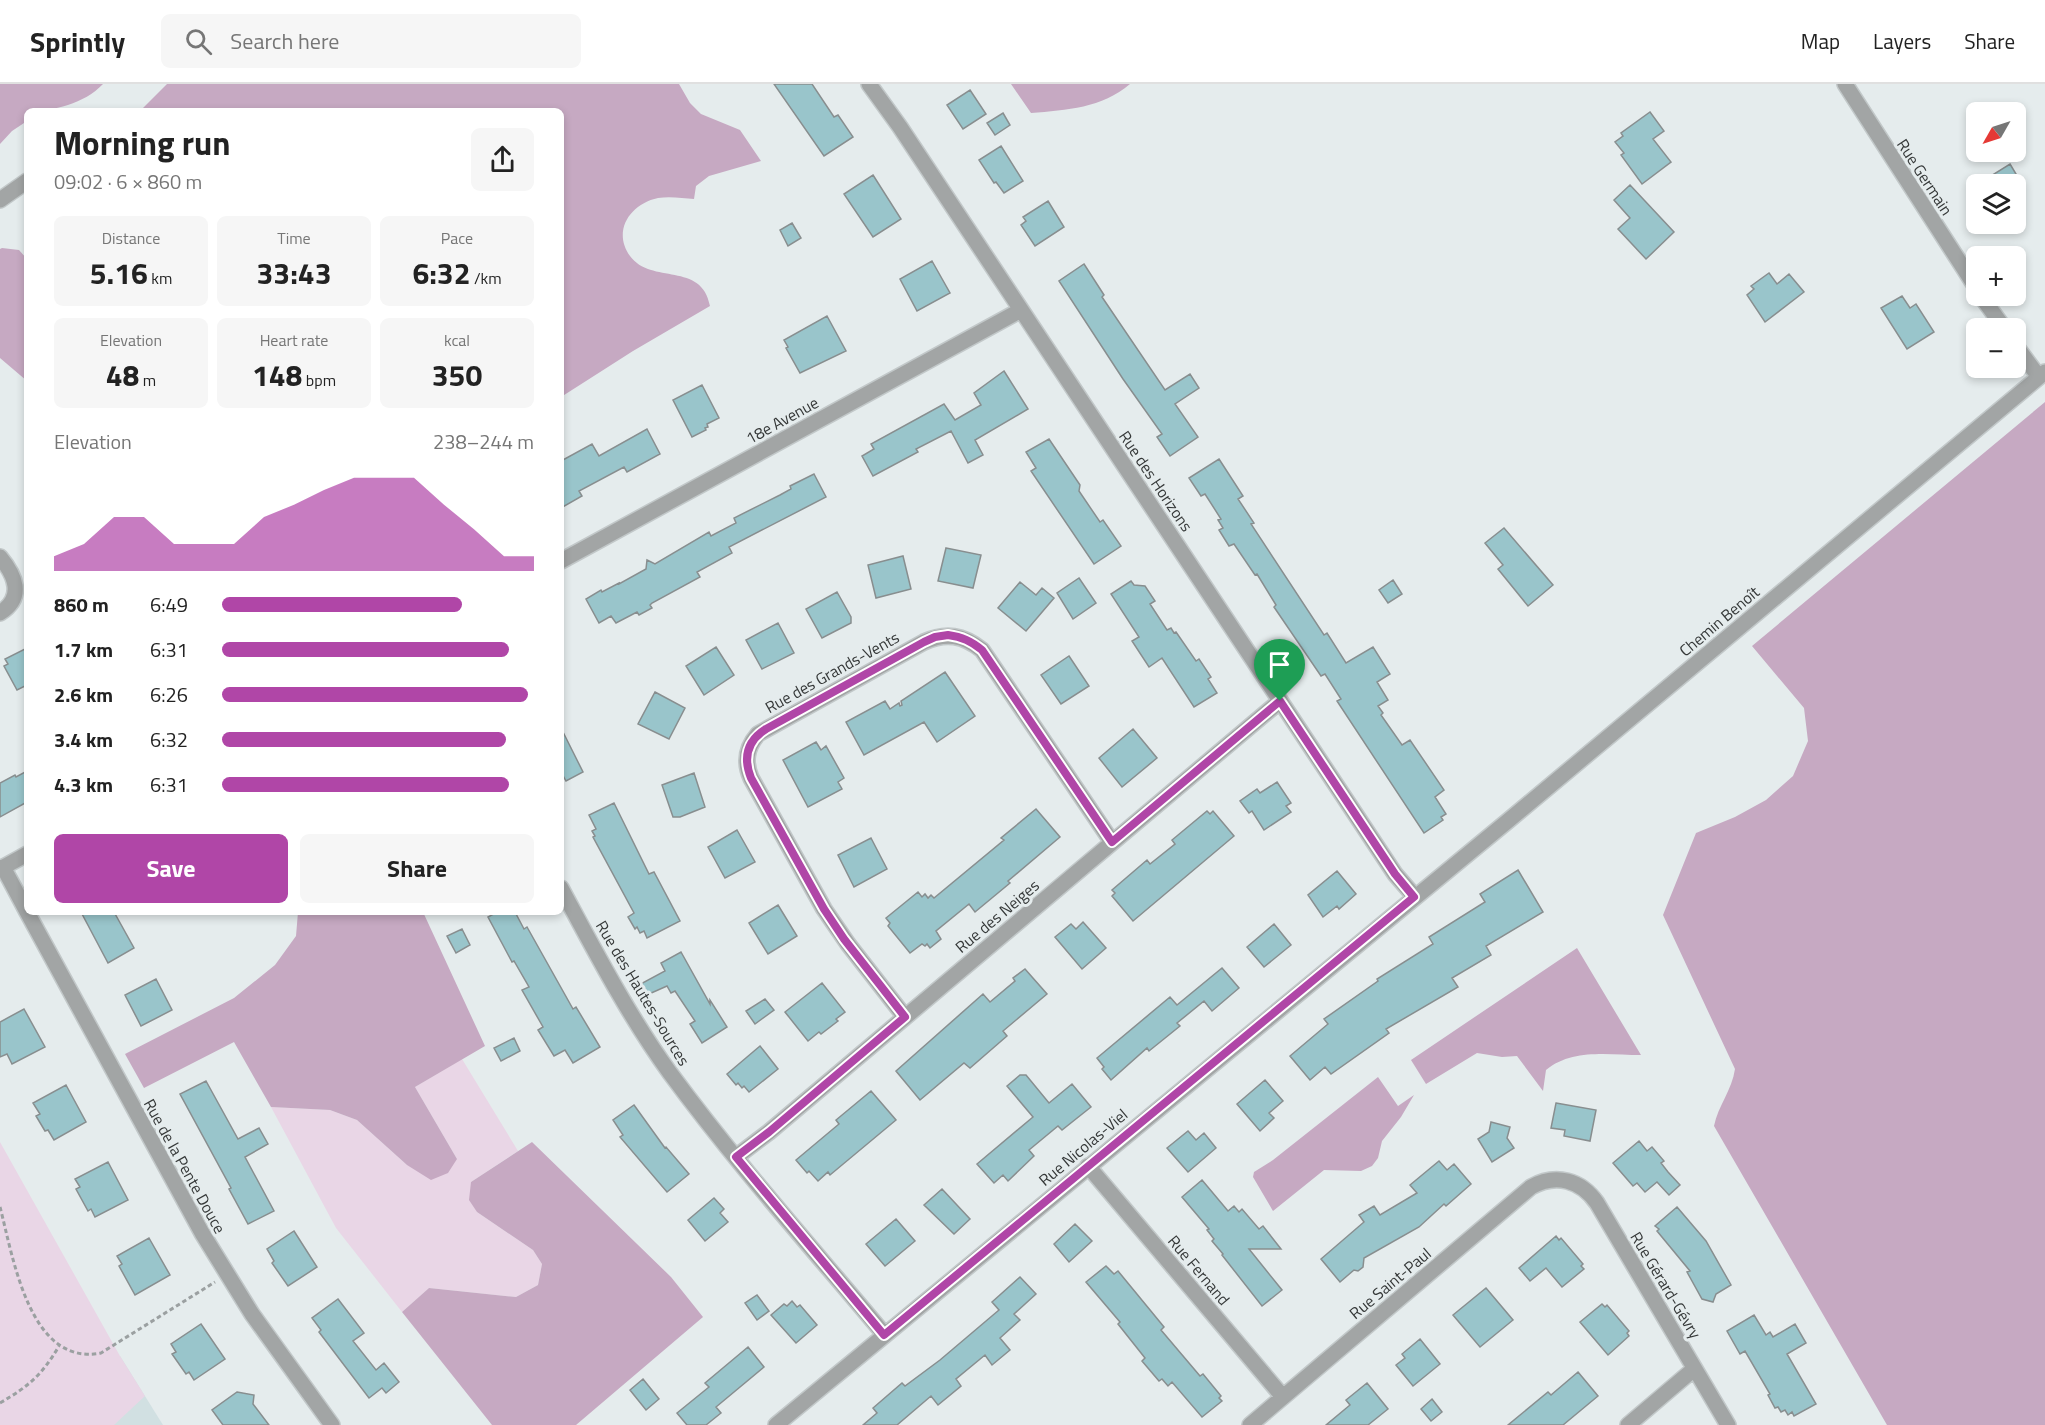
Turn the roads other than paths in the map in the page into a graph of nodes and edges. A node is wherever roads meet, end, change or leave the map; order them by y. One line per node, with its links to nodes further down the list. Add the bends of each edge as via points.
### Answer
1 (869, 84): 6 (street, Rue des Horizons)
2 (1845, 84): 5 (street, Rue Germain)
3 (24, 183): 4 (street)
4 (0, 201)
5 (1966, 272)
6 (1021, 310): 10 (street, 18e Avenue); 12 (street, Rue des Horizons)
7 (2026, 357): 8 (street)
8 (2042, 375): 17 (street, Chemin Benoît)
9 (0, 557): 11 (street, via 15,584 11,603)
10 (564, 559)
11 (0, 613)
12 (1280, 701): 13 (street, Rue des Neiges); 17 (street, Rue des Horizons)
13 (1112, 842): 20 (street, Rue des Neiges); 20 (street, Rue des Grands-Vents, via 982,650 961,637 948,635 924,642 758,734 746,760 751,778 824,909)
14 (24, 856): 15 (street)
15 (2, 868): 18 (street, Rue de la Pente Douce)
16 (564, 893): 21 (street, Rue des Hautes-Sources, via 640,1028 669,1072)
17 (1414, 897): 22 (street, Rue Nicolas-Viel)
18 (24, 907)
19 (29, 915): 27 (street, Rue de la Pente Douce, via 226,1275)
20 (905, 1017): 21 (street, Rue des Neiges)
21 (736, 1157): 24 (street, Rue des Hautes-Sources)
22 (1088, 1166): 24 (street, Rue Nicolas-Viel); 26 (street, Rue Fernand)
23 (1559, 1179): 25 (street, Rue Gérard-Gévry, via 1585,1189 1597,1203); 26 (street, Rue Saint-Paul, via 1531,1187)
24 (884, 1335): 28 (street, Rue Nicolas-Viel)
25 (1694, 1369): 30 (street); 31 (street, Rue Gérard-Gévry)
26 (1283, 1397): 29 (street, Rue Saint-Paul)
27 (332, 1425)
28 (776, 1425)
29 (1250, 1425)
30 (1628, 1425)
31 (1728, 1425)

